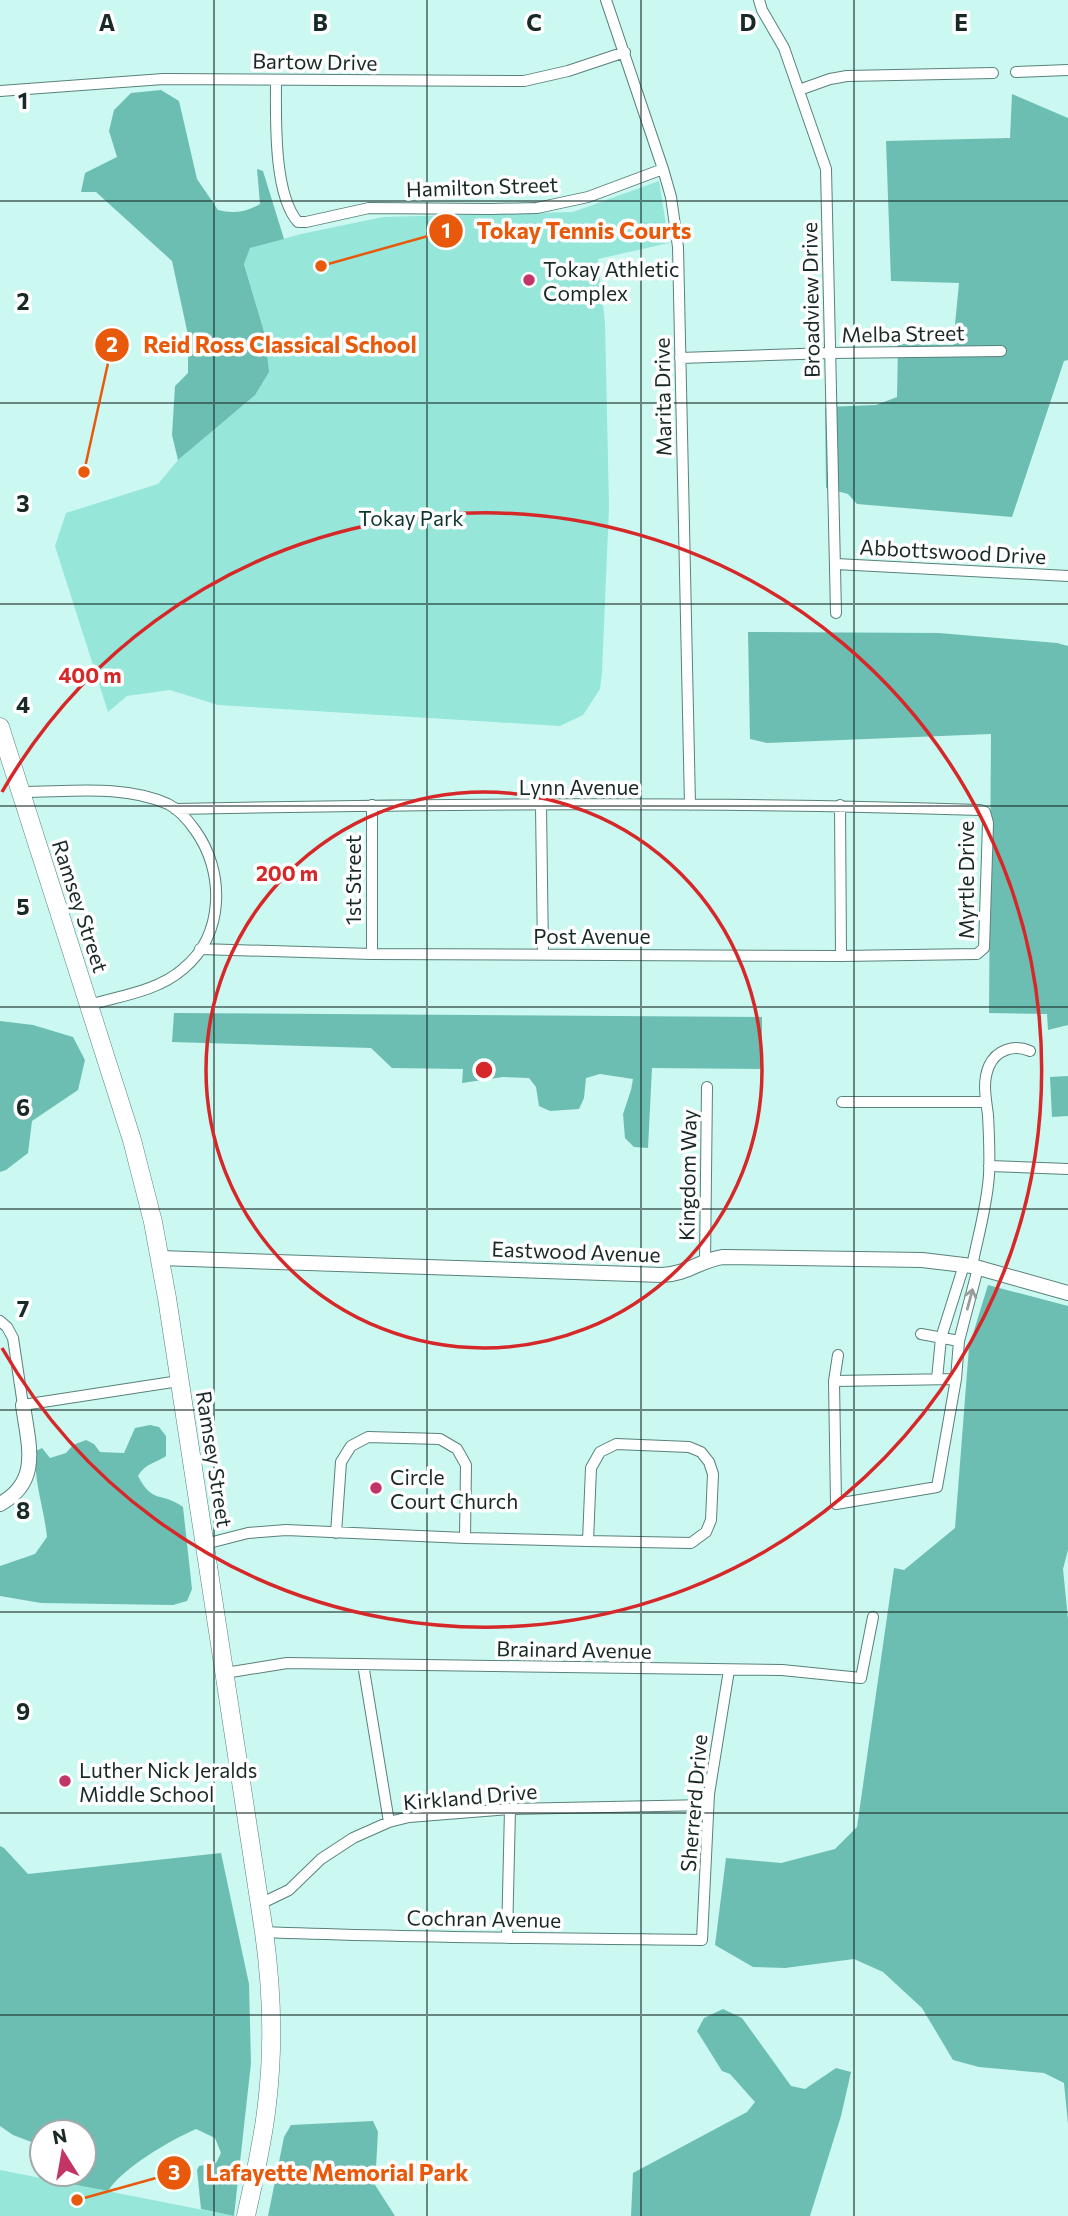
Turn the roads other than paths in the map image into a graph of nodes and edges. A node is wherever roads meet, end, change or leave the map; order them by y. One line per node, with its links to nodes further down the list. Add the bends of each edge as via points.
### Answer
1 (606, 0): 3 (street, Marita Drive)
2 (759, 0): 8 (street, Broadview Drive)
3 (625, 52): 7 (street, Bartow Drive, via 524,81); 10 (street, Marita Drive)
4 (1068, 71): 5 (street)
5 (1016, 72)
6 (993, 73): 8 (street, via 847,76)
7 (276, 80): 9 (street, Bartow Drive, via 163,79); 10 (street, Hamilton Street, via 277,156 291,213 298,222 369,208 537,208 588,197)
8 (799, 90): 12 (street, Broadview Drive, via 826,169)
9 (0, 91)
10 (663, 169): 13 (street, Marita Drive, via 678,247)
11 (1001, 351): 12 (street, Melba Street)
12 (830, 353): 13 (street, Melba Street); 14 (street, Broadview Drive)
13 (680, 358): 21 (street, Marita Drive)
14 (836, 564): 15 (street, Abbottswood Drive); 16 (street, Broadview Drive)
15 (1068, 576)
16 (836, 613)
17 (0, 727): 18 (main road, Ramsey Street)
18 (21, 792): 23 (street, via 126,793); 30 (main road, Ramsey Street)
19 (372, 805): 20 (street, Lynn Avenue); 23 (street, Lynn Avenue); 27 (street, 1st Street)
20 (541, 805): 21 (street, Lynn Avenue); 28 (street)
21 (690, 805): 22 (street, Lynn Avenue)
22 (840, 805): 24 (street, Lynn Avenue); 29 (street)
23 (176, 809): 25 (street, via 199,836 216,877 215,909)
24 (983, 810): 26 (street, Myrtle Drive, via 988,822)
25 (200, 949): 27 (street, Post Avenue); 30 (street, via 182,970 160,984)
26 (983, 951): 29 (street, Post Avenue, via 972,955)
27 (372, 954): 28 (street, Post Avenue)
28 (543, 954): 29 (street, Post Avenue)
29 (841, 956)
30 (89, 1005): 37 (main road, Ramsey Street, via 132,1140)
31 (1030, 1051): 34 (street, via 1012,1048 995,1056 986,1073)
32 (707, 1087): 38 (street, Kingdom Way)
33 (842, 1102): 34 (street)
34 (985, 1102): 35 (street)
35 (989, 1166): 36 (street); 39 (street, via 985,1208)
36 (1068, 1169)
37 (160, 1258): 38 (street, Eastwood Avenue, via 662,1275); 48 (main road, Ramsey Street)
38 (705, 1263): 39 (street, Eastwood Avenue, via 716,1258 922,1259)
39 (971, 1266): 40 (street, Eastwood Avenue); 43 (street); 44 (street, one-way to 39)
40 (1068, 1293)
41 (0, 1321): 50 (street, via 13,1338)
42 (920, 1334): 43 (street)
43 (942, 1338): 44 (street); 46 (street)
44 (959, 1340): 47 (street)
45 (838, 1354): 49 (street)
46 (937, 1379): 47 (street); 49 (street)
47 (956, 1379): 49 (street, via 937,1488 836,1504)
48 (179, 1381): 50 (street); 55 (main road, Ramsey Street)
49 (834, 1381)
50 (23, 1405): 51 (street, via 30,1466 23,1484)
51 (0, 1504)
52 (336, 1532): 53 (street); 53 (street, via 341,1462 351,1446 368,1437 440,1439 457,1449 466,1465); 55 (street, via 267,1530)
53 (465, 1538): 54 (street)
54 (588, 1541): 54 (street, via 696,1540 712,1520 709,1462 689,1447 616,1444 604,1448 591,1468)
55 (205, 1544): 59 (main road, Ramsey Street)
56 (873, 1617): 58 (street, Brainard Avenue, via 861,1678)
57 (363, 1664): 58 (street, Brainard Avenue); 59 (street, Brainard Avenue, via 287,1663); 62 (street)
58 (729, 1670): 60 (street, Sherrerd Drive)
59 (225, 1673): 63 (main road, Ramsey Street)
60 (708, 1805): 61 (street, Kirkland Drive); 66 (street, Sherrerd Drive)
61 (510, 1809): 62 (street, Kirkland Drive); 65 (street)
62 (389, 1822): 63 (street, Kirkland Drive, via 337,1848 289,1890)
63 (260, 1904): 64 (main road, Ramsey Street)
64 (264, 1931): 65 (street, Cochran Avenue); 67 (main road, Ramsey Street, via 272,2013 270,2074)
65 (507, 1938): 66 (street, Cochran Avenue)
66 (702, 1940)
67 (246, 2216)

